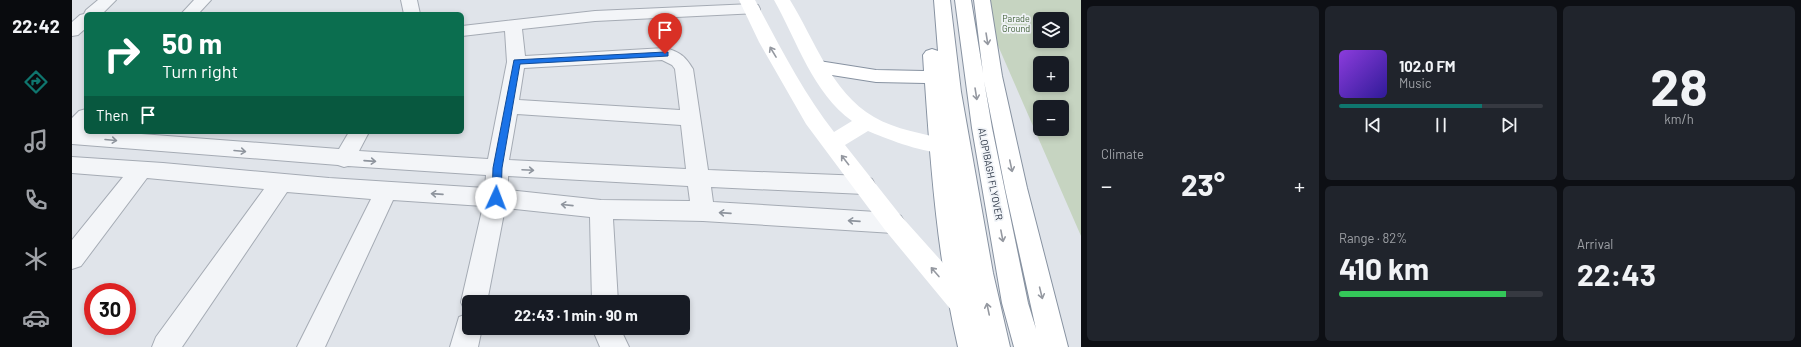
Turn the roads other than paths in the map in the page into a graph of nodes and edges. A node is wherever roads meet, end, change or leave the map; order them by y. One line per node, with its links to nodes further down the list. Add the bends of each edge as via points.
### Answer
1 (108, 0): 10 (street)
2 (203, 0): 11 (street)
3 (409, 0): 12 (street)
4 (782, 0): 18 (main road)
5 (927, 0): 19 (main road)
6 (942, 0): 53 (main road, one-way to 6, via 980,273 951,92)
7 (963, 0): 54 (main road, ALOPIBAGH FLYOVER, one-way to 54, via 982,128 1015,303)
8 (982, 0): 55 (main road, one-way to 55, via 993,76 1014,180)
9 (750, 4): 14 (street); 28 (main road, one-way to 9, via 809,113 768,42)
10 (94, 12)
11 (191, 12)
12 (412, 12)
13 (84, 21): 15 (street)
14 (514, 24): 16 (street); 17 (street)
15 (72, 31)
16 (464, 31)
17 (516, 62): 20 (street); 22 (street, via 644,54 672,56 684,68)
18 (819, 66): 19 (main road, via 876,76); 23 (main road, via 837,97)
19 (934, 77): 29 (main road)
20 (508, 106): 22 (street); 32 (street)
21 (84, 118): 24 (street)
22 (690, 118): 34 (street)
23 (867, 122): 28 (main road); 29 (main road, via 892,133)
24 (72, 130)
25 (358, 134): 30 (street)
26 (72, 136): 27 (street, one-way to 27)
27 (183, 139): 30 (street, one-way to 30)
28 (832, 143): 36 (main road, one-way to 28)
29 (939, 146): 45 (main road, via 950,240)
30 (344, 159): 32 (street, one-way to 32)
31 (72, 165): 33 (street)
32 (497, 168): 34 (street, one-way to 34); 38 (street)
33 (141, 170): 35 (street); 42 (street)
34 (698, 179): 36 (street); 40 (street)
35 (281, 183): 37 (street); 48 (street)
36 (864, 185): 41 (main road)
37 (388, 190): 38 (street, one-way to 37); 49 (street)
38 (496, 198): 39 (street, one-way to 38); 43 (street)
39 (601, 209): 40 (street); 44 (street)
40 (703, 211): 41 (street, one-way to 40)
41 (893, 224): 45 (main road, one-way to 41)
42 (72, 258)
43 (475, 295)
44 (605, 295)
45 (961, 302): 52 (main road)
46 (467, 335): 50 (street)
47 (609, 335): 51 (street)
48 (166, 347)
49 (311, 347)
50 (464, 347)
51 (615, 347)
52 (972, 347)
53 (996, 347)
54 (1028, 347)
55 (1054, 347)

